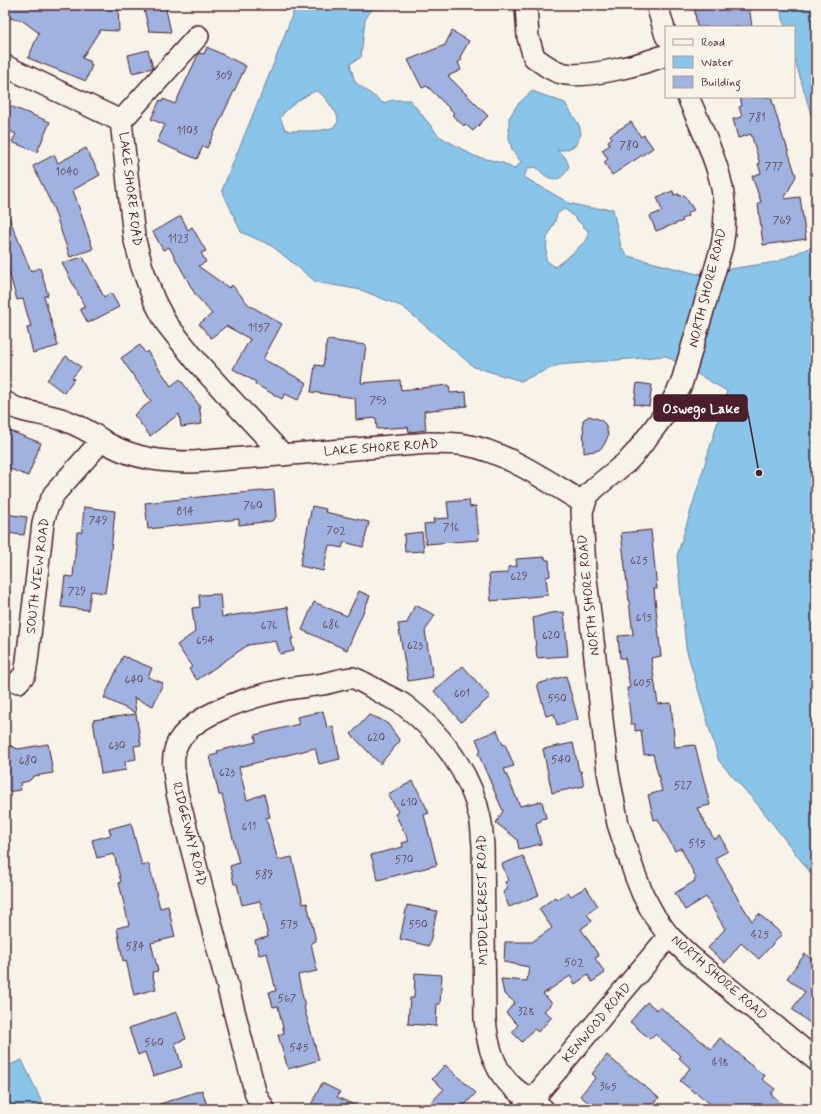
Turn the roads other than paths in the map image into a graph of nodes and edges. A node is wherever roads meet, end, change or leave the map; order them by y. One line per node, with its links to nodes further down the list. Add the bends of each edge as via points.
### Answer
1 (526, 5): 5 (street, via 528,37 534,57 566,74 599,72)
2 (657, 5): 3 (street)
3 (665, 33)
4 (198, 36): 8 (street)
5 (665, 55)
6 (5, 66): 8 (street, LAKE SHORE ROAD)
7 (688, 98): 12 (street, NORTH SHORE ROAD, via 715,162 725,201 725,231 681,385 670,406 637,451 596,487)
8 (122, 121): 11 (street, LAKE SHORE ROAD, via 134,237 154,300 166,323 197,362)
9 (5, 402): 10 (street, LAKE SHORE ROAD, via 12,407 63,420)
10 (102, 440): 11 (street, LAKE SHORE ROAD, via 126,453 165,462); 14 (street, SOUTH VIEW ROAD, via 54,494 47,508 25,674)
11 (283, 455): 12 (street, LAKE SHORE ROAD, via 429,443 466,445 493,453 525,468)
12 (584, 503): 15 (street, NORTH SHORE ROAD, via 582,522 585,570 613,799 618,824 643,895 655,917)
13 (353, 678): 17 (street, MIDDLECREST ROAD, via 403,704 433,731 456,760 471,790 480,817 484,845 486,1034 501,1073); 18 (street, RIDGEWAY ROAD, via 287,689 212,714 186,731 177,744 173,763 177,793 256,1095)
14 (18, 682)
15 (670, 936): 16 (street, NORTH SHORE ROAD, via 690,956); 17 (street, KENWOOD ROAD)
16 (816, 1060)
17 (533, 1106)
18 (264, 1109)

